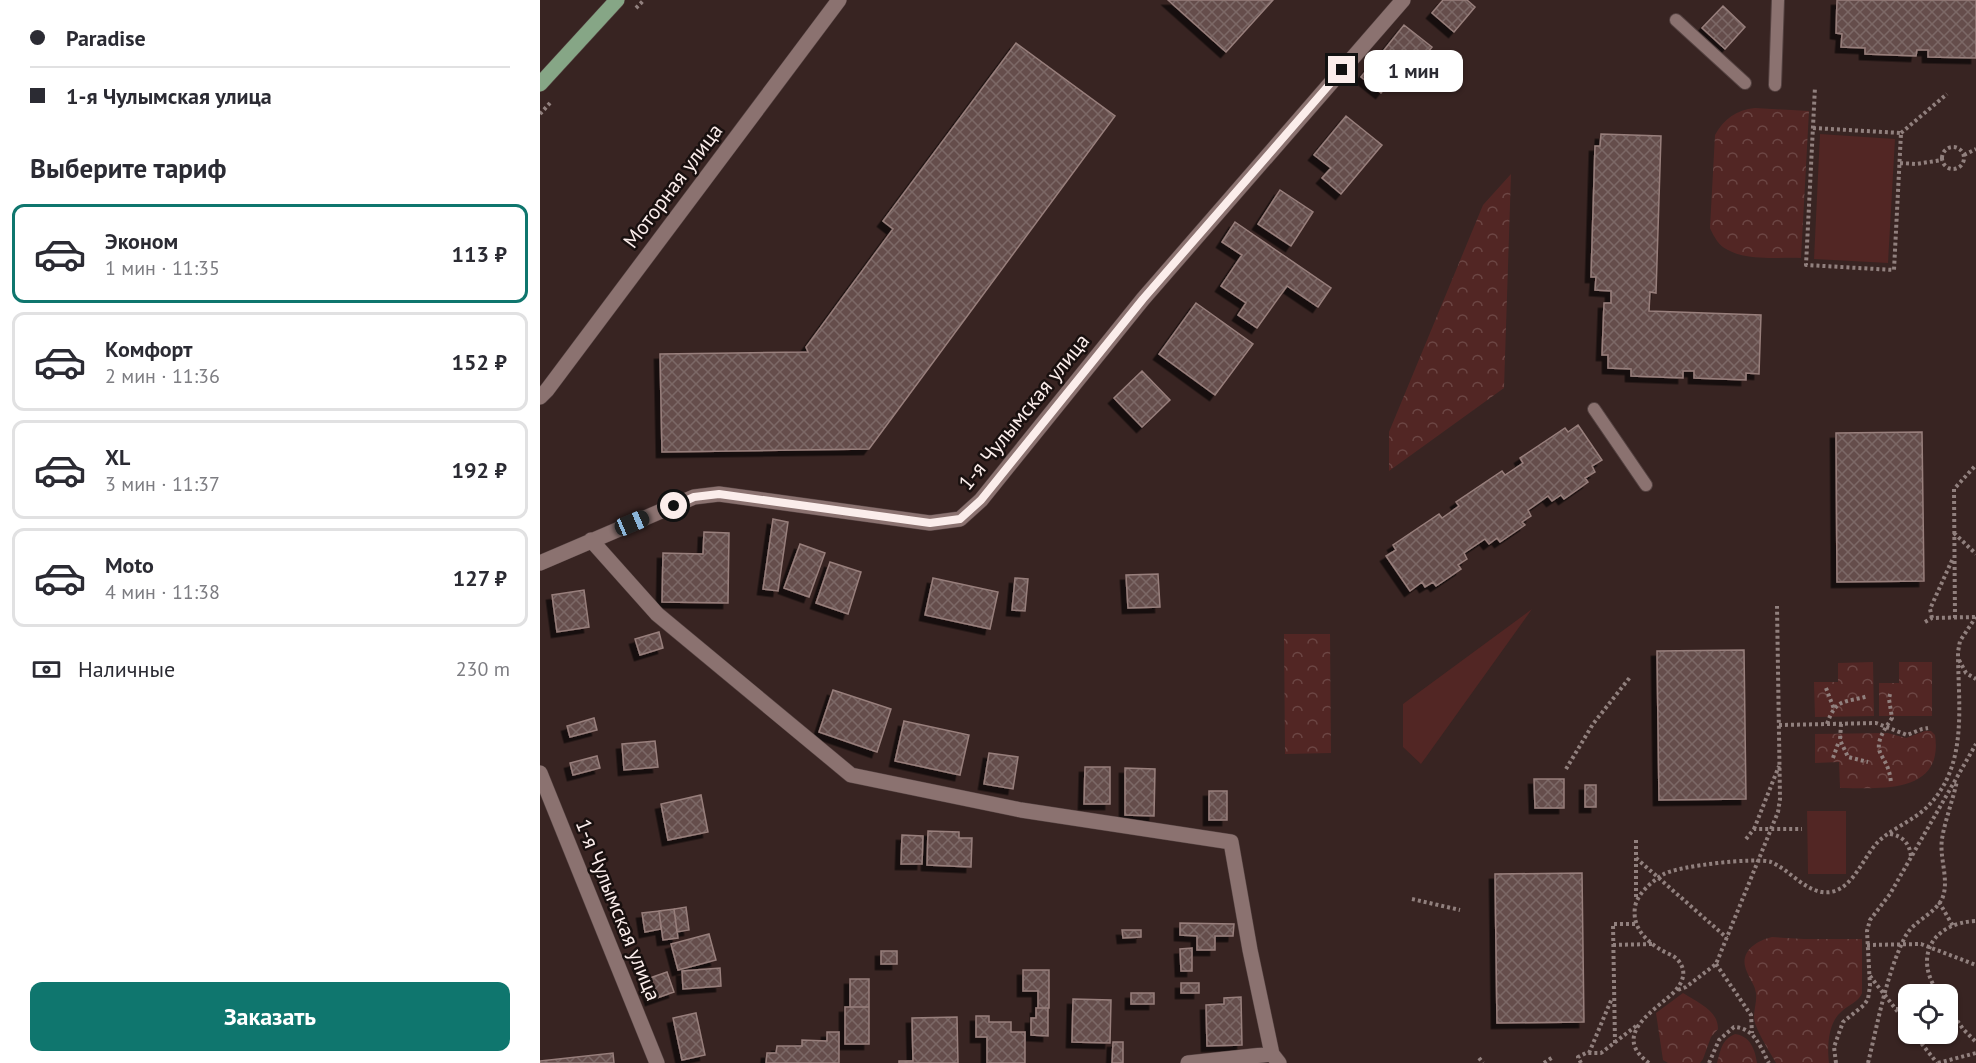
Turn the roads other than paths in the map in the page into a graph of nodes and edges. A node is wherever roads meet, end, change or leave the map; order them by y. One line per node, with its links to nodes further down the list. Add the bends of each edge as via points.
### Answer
1 (617, 0): 7 (main road)
2 (839, 0): 9 (street, Моторная улица)
3 (1403, 0): 12 (street, 1-я Чулымская улица, via 1143,299 981,500 960,519 930,523 719,494 694,497)
4 (1778, 0): 8 (lane)
5 (1676, 20): 6 (lane)
6 (1745, 83)
7 (540, 84)
8 (1775, 85)
9 (540, 397)
10 (1593, 409): 11 (lane)
11 (1646, 485)
12 (591, 540): 13 (street, 1-я Чулымская улица); 15 (street, via 657,614 851,775 1021,810 1232,842 1250,950)
13 (540, 563)
14 (540, 773): 16 (street, 1-я Чулымская улица)
15 (1275, 1058): 17 (street)
16 (657, 1063)
17 (1188, 1063)

